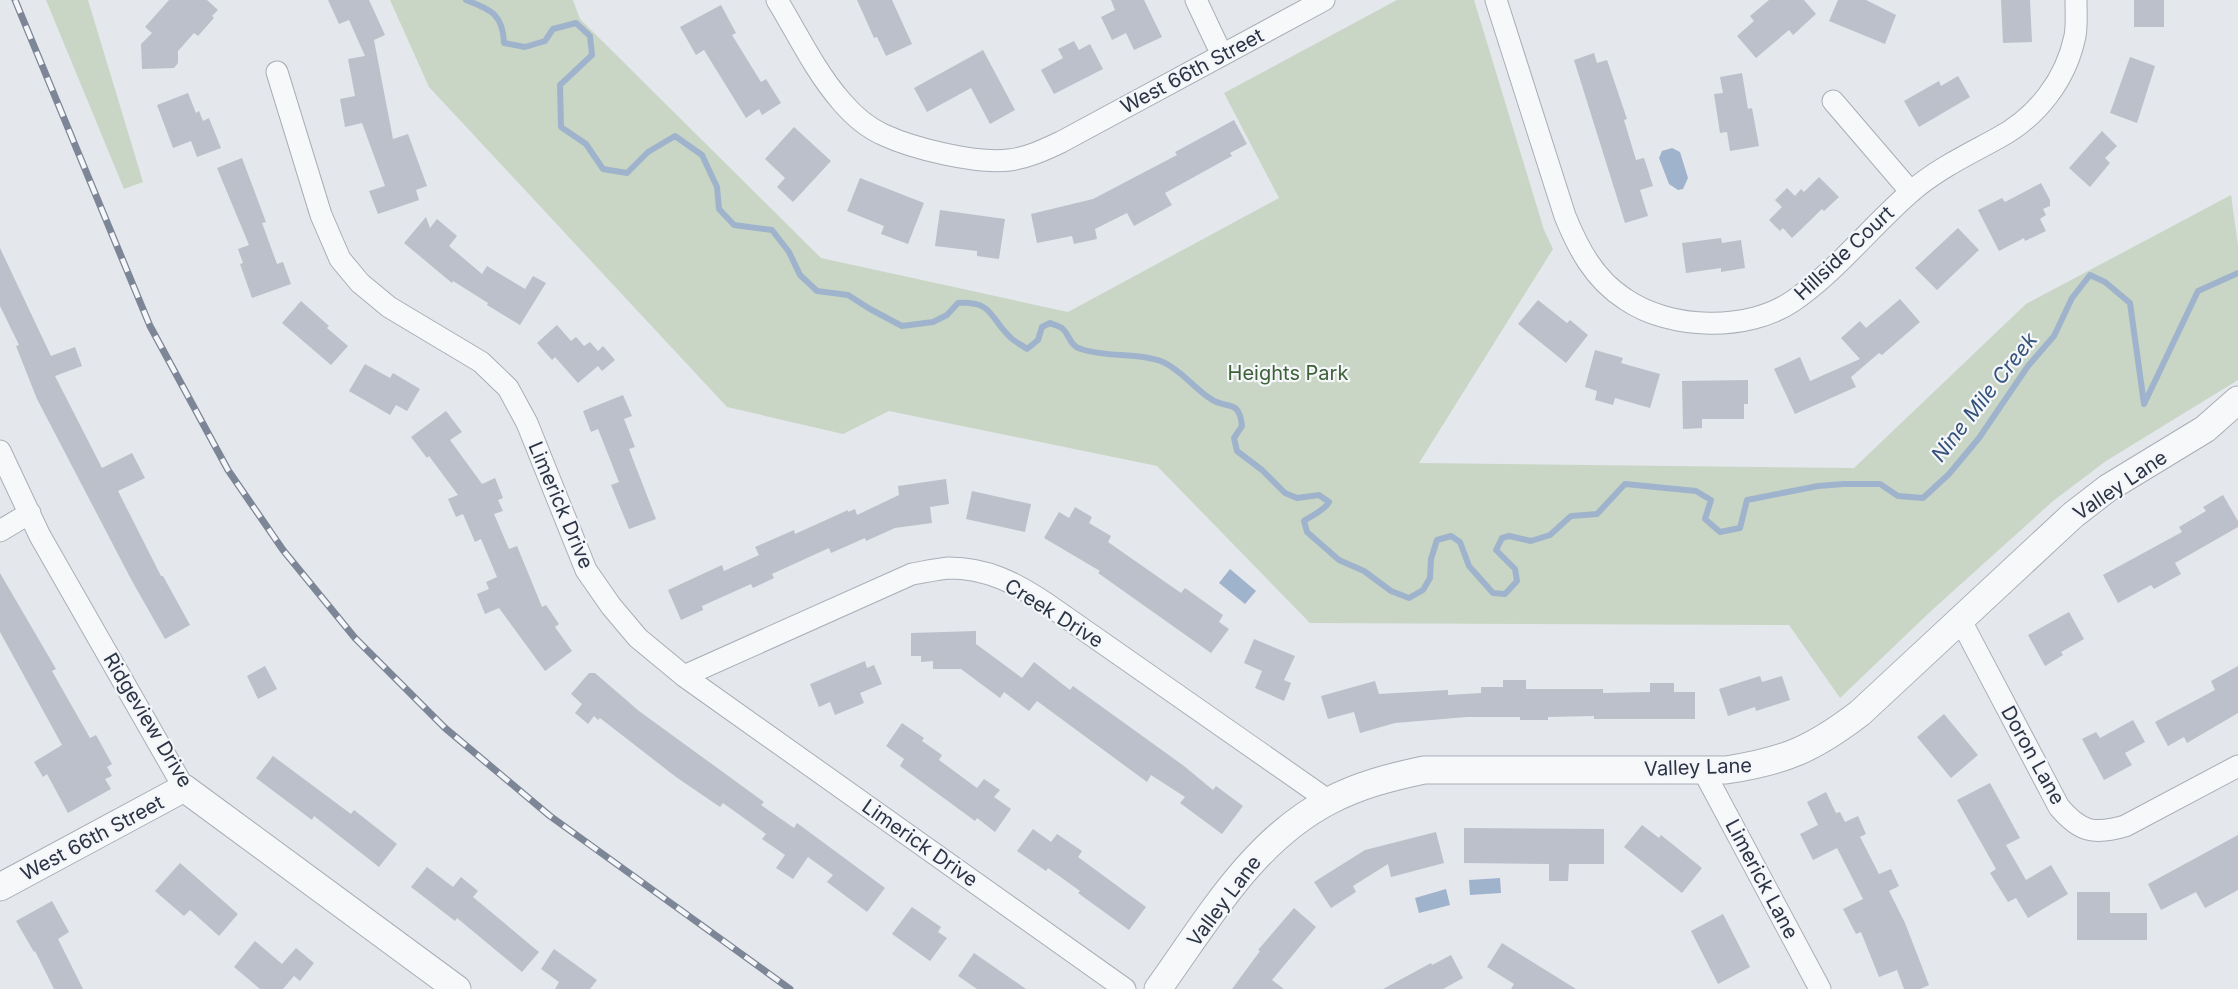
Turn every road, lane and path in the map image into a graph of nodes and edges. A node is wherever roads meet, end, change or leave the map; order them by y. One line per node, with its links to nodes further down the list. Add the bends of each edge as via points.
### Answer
1 (777, 0): 6 (street, West 66th Street, via 841,101 861,120 906,143 984,161 1035,154)
2 (1196, 0): 6 (street)
3 (1324, 0): 6 (street, West 66th Street)
4 (1496, 0): 9 (street, Hillside Court, via 1578,248 1599,276 1625,300 1657,315 1690,323 1724,324 1760,316 1791,302)
5 (2076, 0): 9 (street, Hillside Court, via 2075,35 2066,65 2049,94 2027,119)
6 (1222, 55)
7 (277, 72): 15 (street, Limerick Drive, via 321,215 340,259 360,283 389,307 481,362 508,388 527,423 586,570 638,638)
8 (1833, 102): 9 (street)
9 (1911, 192)
10 (2238, 400): 14 (street, Valley Lane, via 2205,429 2108,488 2073,515)
11 (0, 451): 12 (street, Ridgeview Drive)
12 (30, 513): 13 (street); 18 (street, Ridgeview Drive)
13 (0, 531)
14 (1960, 620): 16 (street, Doron Lane, via 2060,807 2071,821 2088,830 2125,826); 17 (street, Valley Lane, via 1831,735 1762,765)
15 (684, 676): 19 (street, Creek Drive, via 912,574 948,568 983,572 1017,584); 22 (street, Limerick Drive)
16 (2238, 766)
17 (1703, 770): 19 (street, Valley Lane, via 1424,770 1377,781); 24 (street, Limerick Lane)
18 (184, 788): 20 (street, West 66th Street); 21 (street, Ridgeview Drive)
19 (1329, 801): 23 (street, Valley Lane, via 1292,824 1256,856)
20 (0, 887)
21 (457, 989)
22 (1125, 989)
23 (1158, 989)
24 (1820, 989)

